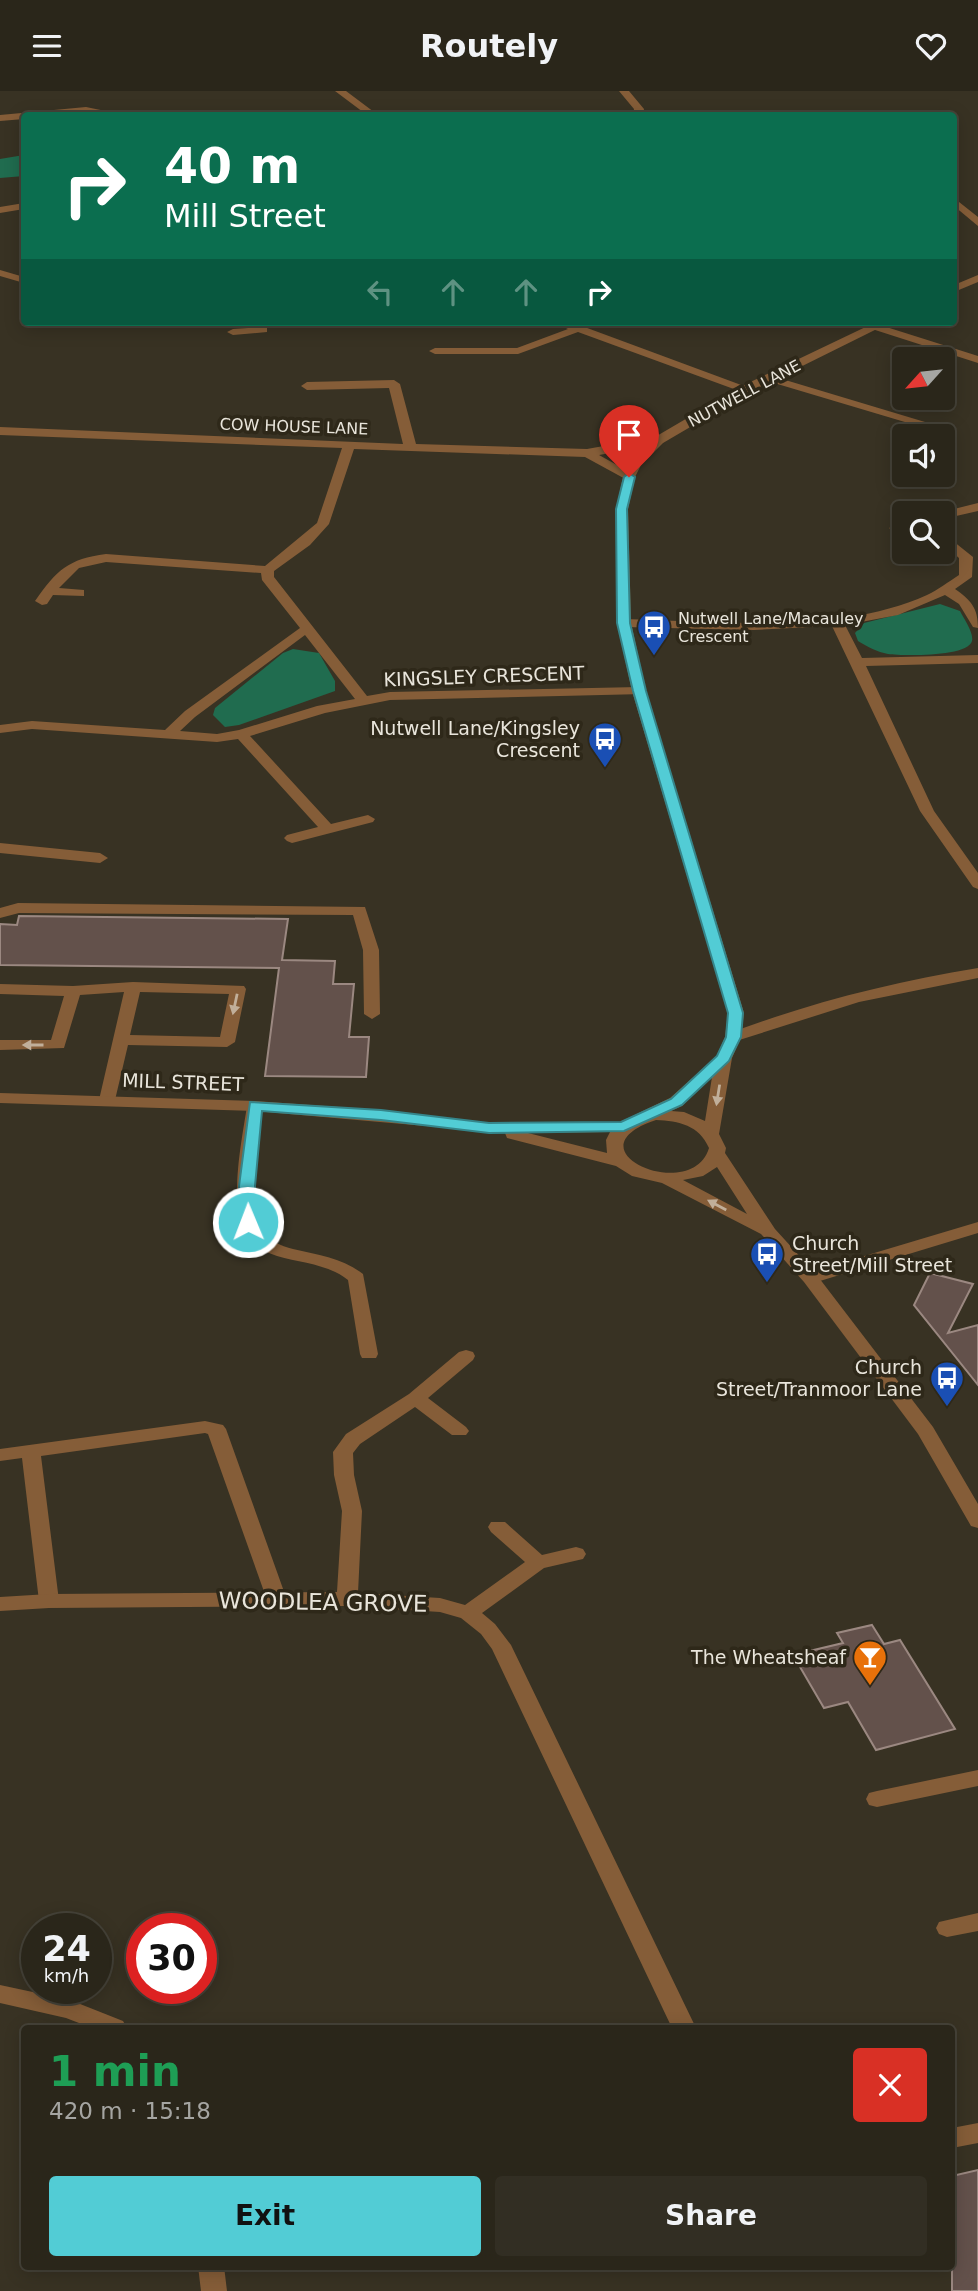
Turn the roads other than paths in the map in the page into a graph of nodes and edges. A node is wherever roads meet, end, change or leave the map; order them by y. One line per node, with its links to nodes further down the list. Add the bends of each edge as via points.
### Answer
1 (340, 91): 7 (street)
2 (624, 91): 8 (street)
3 (118, 102): 4 (street)
4 (103, 111): 5 (street); 6 (street)
5 (46, 112)
6 (107, 112)
7 (369, 112)
8 (638, 112)
9 (21, 115): 10 (street)
10 (0, 118)
11 (957, 204): 14 (street)
12 (21, 206): 13 (street)
13 (0, 210)
14 (978, 223)
15 (0, 273): 17 (street)
16 (978, 278): 18 (street)
17 (21, 279)
18 (957, 288)
19 (570, 326): 22 (street)
20 (876, 326): 27 (street, NUTWELL LANE)
21 (885, 326): 26 (street)
22 (577, 329): 25 (street, via 517,351); 29 (street)
23 (263, 330): 24 (street)
24 (233, 332)
25 (435, 351)
26 (978, 360)
27 (768, 378): 29 (street, NUTWELL LANE); 30 (street)
28 (307, 386): 34 (street, via 394,384)
29 (746, 389): 32 (street, NUTWELL LANE)
30 (926, 424)
31 (0, 431): 33 (street, COW HOUSE LANE)
32 (659, 440): 35 (street, COW HOUSE LANE); 36 (street, NUTWELL LANE)
33 (350, 444): 34 (street, COW HOUSE LANE); 40 (street, via 323,524)
34 (410, 446): 35 (street, COW HOUSE LANE)
35 (587, 453): 36 (street, COW HOUSE LANE)
36 (629, 477): 44 (street, NUTWELL LANE, via 622,509)
37 (978, 507): 38 (street)
38 (955, 513)
39 (955, 548): 41 (street, via 967,566 965,577)
40 (268, 570): 42 (street, via 106,558 64,570 46,596); 46 (street, via 270,582)
41 (948, 591): 43 (street, via 921,603); 45 (street, via 971,609)
42 (79, 593)
43 (836, 622): 44 (street); 48 (street)
44 (624, 623): 49 (street, NUTWELL LANE)
45 (978, 624)
46 (309, 628): 50 (street); 53 (street)
47 (978, 659): 48 (street)
48 (858, 662): 59 (street, via 927,811)
49 (639, 691): 50 (street, KINGSLEY CRESCENT); 66 (street, NUTWELL LANE, via 736,1013)
50 (363, 700): 52 (street, KINGSLEY CRESCENT)
51 (0, 729): 53 (street, KINGSLEY CRESCENT, via 32,725)
52 (241, 734): 53 (street, KINGSLEY CRESCENT, via 218,738); 55 (street)
53 (168, 735)
54 (368, 819): 55 (street)
55 (328, 829): 56 (street)
56 (292, 838)
57 (0, 848): 58 (street)
58 (100, 858)
59 (978, 884)
60 (0, 913): 65 (street, via 18,908 360,910 371,950)
61 (978, 973): 66 (street, via 858,996)
62 (133, 987): 64 (street); 67 (street); 67 (street, one-way to 67, via 238,989 227,1042)
63 (0, 989): 64 (street)
64 (73, 991): 68 (street, one-way to 68, via 58,1045)
65 (372, 1014)
66 (733, 1037): 69 (street, NUTWELL LANE)
67 (121, 1040): 71 (street)
68 (0, 1045)
69 (724, 1058): 73 (street, NUTWELL LANE, via 676,1102); 75 (street, NUTWELL LANE, one-way to 75)
70 (0, 1098): 71 (street, MILL STREET)
71 (107, 1100): 72 (street, MILL STREET)
72 (255, 1105): 74 (street, MILL STREET); 82 (street, via 248,1222 254,1234 273,1249 344,1267 357,1278)
73 (630, 1123): 74 (street, MILL STREET); 75 (street, via 663,1115 700,1123); 77 (street, via 614,1140)
74 (489, 1128): 77 (street, MILL STREET)
75 (712, 1132): 76 (street)
76 (718, 1155): 78 (street, via 699,1173); 80 (street)
77 (620, 1162): 78 (street, via 640,1173)
78 (666, 1178): 80 (street, one-way to 78)
79 (978, 1227): 81 (street)
80 (768, 1232): 81 (street)
81 (810, 1278): 88 (street, via 926,1431)
82 (369, 1354)
83 (466, 1356): 84 (street)
84 (416, 1398): 85 (street); 92 (street, via 353,1439 343,1452 352,1511)
85 (459, 1430)
86 (31, 1450): 87 (street); 93 (street, via 216,1429); 94 (street)
87 (0, 1455)
88 (978, 1521)
89 (498, 1527): 91 (street)
90 (576, 1554): 91 (street)
91 (538, 1563): 96 (street)
92 (347, 1599): 93 (street, WOODLEA GROVE); 96 (street, WOODLEA GROVE, via 440,1605)
93 (277, 1600): 94 (street, WOODLEA GROVE)
94 (49, 1601): 95 (street, WOODLEA GROVE)
95 (0, 1604)
96 (468, 1613): 103 (street, WOODLEA GROVE, via 501,1645)
97 (978, 1778): 98 (street)
98 (877, 1799)
99 (978, 1922): 100 (street)
100 (947, 1928)
101 (0, 1994): 102 (street, via 70,2009)
102 (108, 2025)
103 (683, 2025)
104 (978, 2133): 105 (street)
105 (955, 2137)
106 (211, 2270): 107 (street)
107 (214, 2291)

